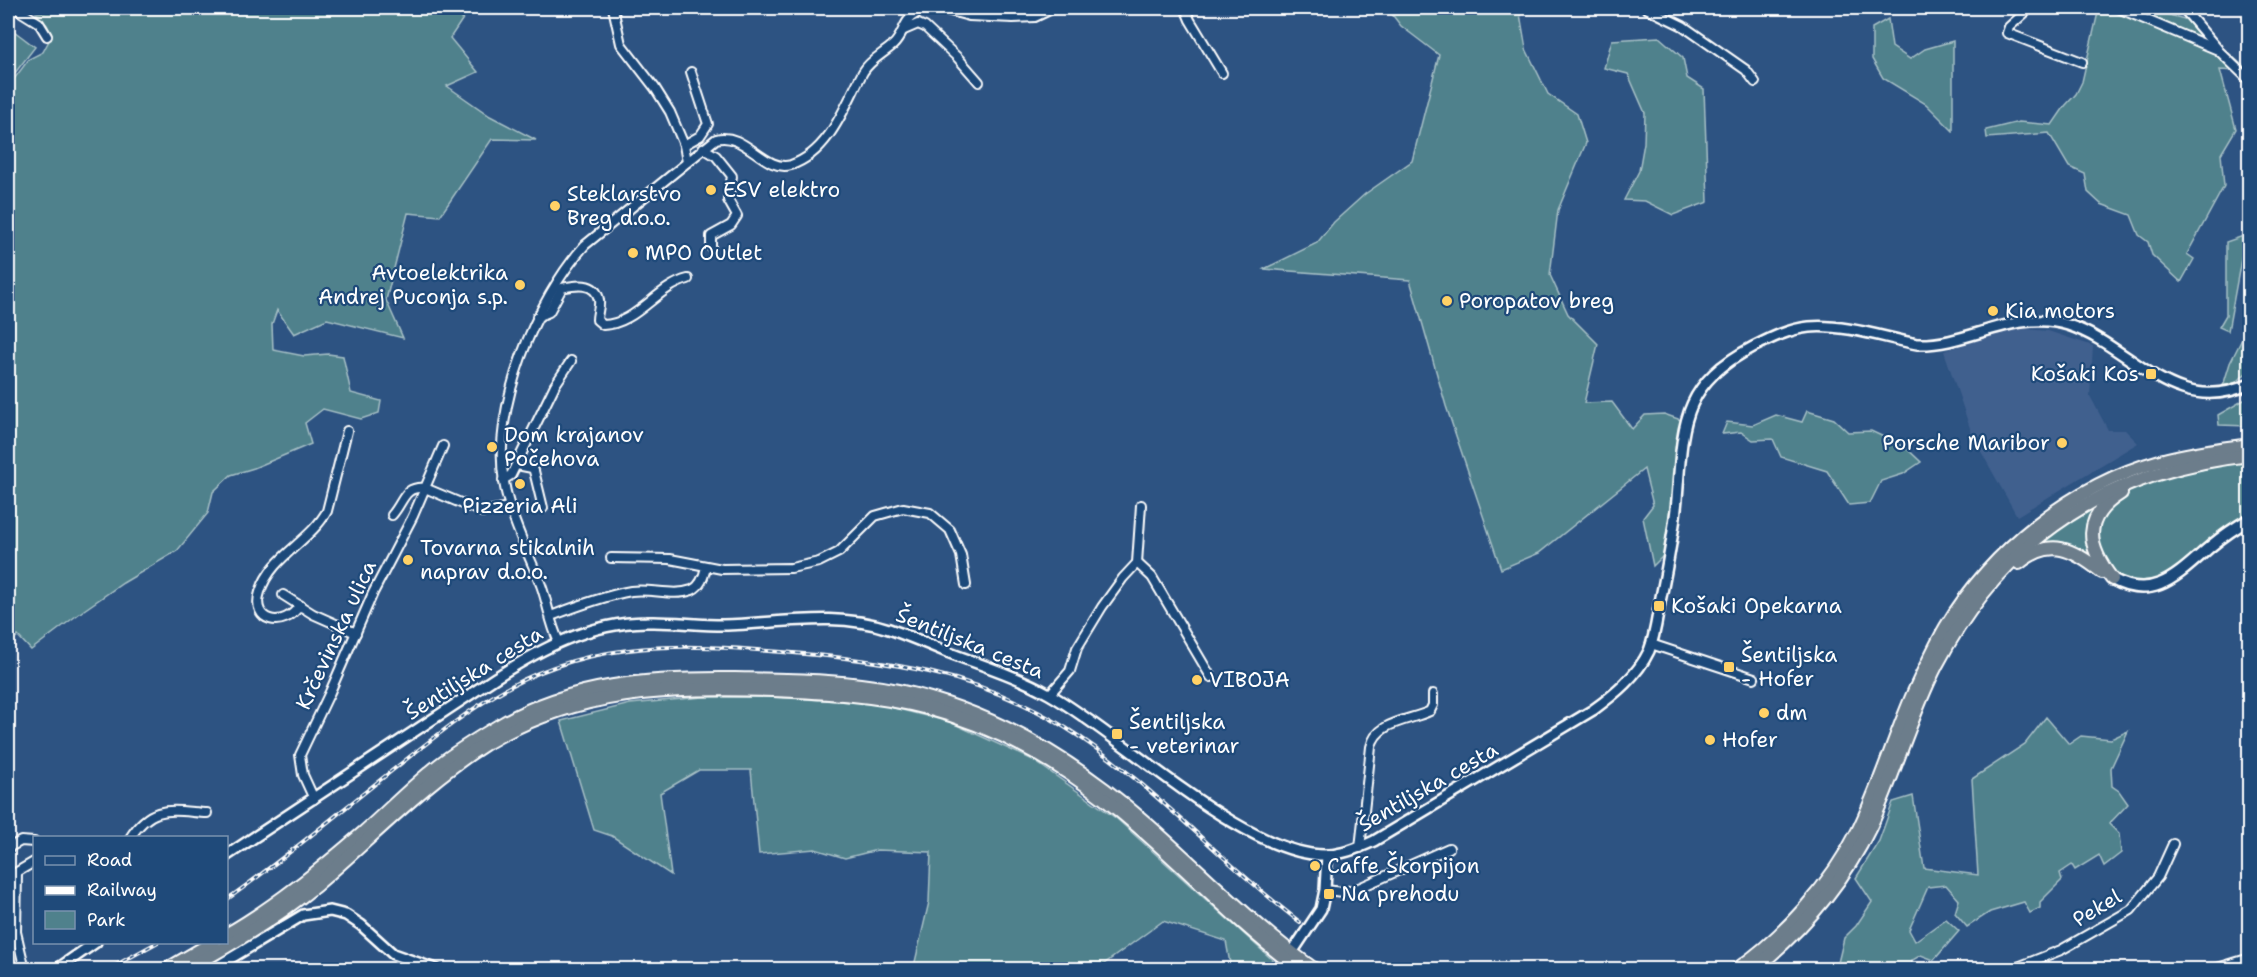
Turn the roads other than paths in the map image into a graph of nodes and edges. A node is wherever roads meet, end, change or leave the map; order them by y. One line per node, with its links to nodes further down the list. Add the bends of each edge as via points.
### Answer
1 (15, 8): 12 (street, via 39,23)
2 (613, 8): 21 (street, via 621,44 670,112)
3 (926, 8): 11 (street, via 910,18)
4 (939, 8): 5 (street, via 991,18 1035,17)
5 (1054, 8)
6 (1185, 8): 16 (street)
7 (1646, 8): 19 (street, via 1683,26 1746,70)
8 (2030, 8): 14 (street, via 2007,33)
9 (2118, 8): 13 (street)
10 (2184, 8): 13 (street)
11 (904, 30): 17 (street, via 918,24 925,27); 20 (street, via 863,71 826,139 798,162 783,167 772,163 734,138 716,139)
12 (47, 36)
13 (2218, 50): 18 (street)
14 (2082, 63)
15 (691, 72): 21 (street, via 708,124)
16 (1222, 73)
17 (979, 81)
18 (2250, 81)
19 (1755, 82)
20 (703, 148): 21 (street); 22 (street, via 716,156 732,176 728,200 737,216 711,236)
21 (685, 152): 24 (street, via 585,245 560,276)
22 (711, 247)
23 (688, 279): 24 (street, via 610,325 597,320 598,297 582,284 562,288 549,312)
24 (537, 317): 33 (street, via 504,419)
25 (571, 361): 31 (street, via 555,385)
26 (2250, 384): 51 (street, Šentiljska cesta, via 2225,393 2183,391 2087,333 2052,320 2015,322 1931,344 1830,327 1809,327 1767,340 1720,368 1702,387 1687,415 1677,502)
27 (347, 431): 47 (street, via 327,511 279,560 260,591 258,605 270,620 287,618)
28 (443, 446): 34 (street, Krčevinska ulica)
29 (2250, 446): 81 (highway, via 2159,462 2115,478 2047,518 2008,550 1947,626 1913,694 1877,789 1843,857 1774,940)
30 (2250, 455): 32 (highway)
31 (517, 465): 33 (street); 37 (street, via 534,471)
32 (2170, 469): 43 (highway, via 2111,499 2097,517 2092,531 2095,554); 45 (highway, via 2101,496 2052,525)
33 (503, 480): 36 (street)
34 (425, 488): 36 (street, via 482,512); 38 (street, via 408,491); 49 (street, Krčevinska ulica)
35 (1141, 506): 41 (street)
36 (510, 507): 48 (street)
37 (543, 508)
38 (392, 515)
39 (2250, 519): 43 (main road, via 2157,586 2135,587)
40 (611, 558): 42 (street, via 669,559)
41 (1137, 562): 52 (street, via 1152,577); 54 (street, via 1102,607 1077,648 1070,671)
42 (706, 567): 44 (street, via 772,568 819,562 839,552 874,516 903,508 930,513 950,530 961,555); 48 (street, via 700,584 693,589 633,591)
43 (2112, 579): 45 (highway, via 2084,557 2046,548 2030,554)
44 (966, 585)
45 (1983, 591): 82 (highway, via 1936,665 1870,828 1851,862 1807,921)
46 (283, 595): 47 (street)
47 (300, 605): 49 (street)
48 (551, 616): 50 (street)
49 (356, 633): 56 (street, Krčevinska ulica, via 300,755 303,775)
50 (559, 642): 54 (street, Šentiljska cesta, via 610,626 647,622 719,625 838,619 891,630); 56 (street, Šentiljska cesta, via 495,678)
51 (1652, 644): 53 (street); 62 (street, Šentiljska cesta, via 1622,688 1593,710)
52 (1211, 677)
53 (1754, 678)
54 (1050, 694): 65 (street, Šentiljska cesta, via 1234,822 1299,852)
55 (1433, 694): 62 (street, via 1430,711 1383,728 1372,741)
56 (314, 799): 64 (street, Šentiljska cesta)
57 (207, 813): 58 (street, via 176,809 158,813 136,827)
58 (130, 836)
59 (33, 842): 61 (street, via 21,841)
60 (2173, 844): 83 (street, Pekel, via 2158,877 2131,910 2061,950)
61 (8, 848)
62 (1360, 848): 65 (street, Šentiljska cesta)
63 (1449, 848): 67 (street, via 1359,888 1344,892)
64 (228, 855)
65 (1327, 855): 67 (street)
66 (33, 863): 73 (street, via 17,872 16,932)
67 (1325, 890): 71 (street, via 1321,909)
68 (228, 934): 80 (highway, via 305,881 438,765 526,711 559,699 635,682 750,679 897,691 989,719 1039,744 1116,797 1232,903)
69 (93, 944): 74 (street)
70 (210, 944): 75 (highway)
71 (1295, 948)
72 (2250, 958): 84 (street)
73 (25, 969)
74 (56, 969)
75 (166, 969)
76 (185, 969): 79 (highway, via 280,912 431,784 507,732 564,707 596,699 708,689 857,695 930,709 986,728 1034,751 1112,805 1227,911)
77 (211, 969): 78 (street, via 303,915 330,911 361,925 393,954)
78 (438, 969)
79 (1300, 969)
80 (1315, 969)
81 (1736, 969)
82 (1754, 969)
83 (2010, 969)
84 (2211, 969)

